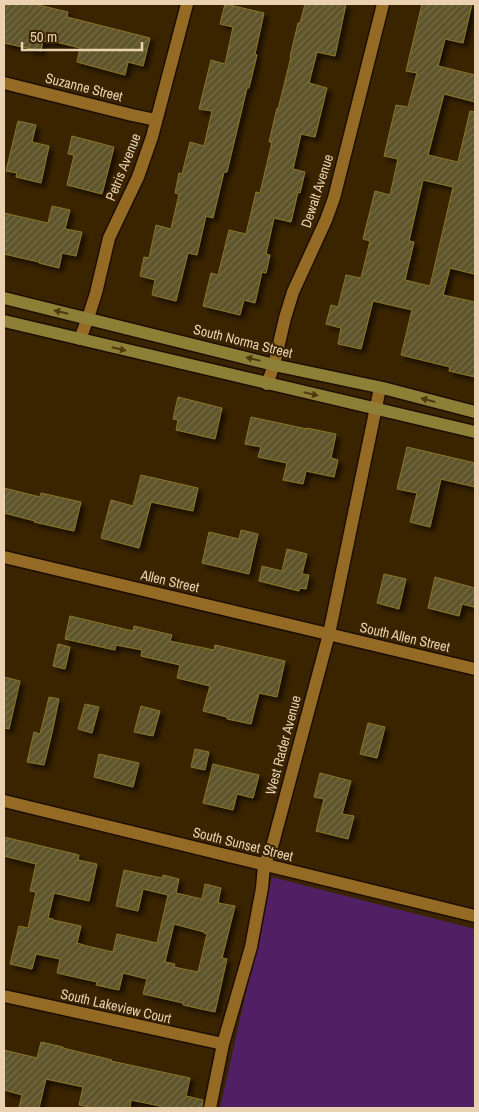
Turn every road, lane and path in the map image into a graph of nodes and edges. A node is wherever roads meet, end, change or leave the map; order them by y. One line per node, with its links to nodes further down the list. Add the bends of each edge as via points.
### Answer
1 (186, 4): 4 (street, Petris Avenue)
2 (382, 4): 9 (street, Dewalt Avenue, via 334,198 293,292)
3 (4, 83): 4 (street, Suzanne Street)
4 (156, 120): 6 (street, Petris Avenue, via 138,177 109,238)
5 (4, 298): 6 (street, South Norma Street, one-way to 5)
6 (88, 318): 8 (street, Petris Avenue); 9 (street, South Norma Street, one-way to 6)
7 (4, 321): 8 (street)
8 (80, 340): 10 (street, one-way to 10)
9 (274, 365): 10 (street, Dewalt Avenue); 11 (street, South Norma Street)
10 (267, 384): 12 (street, one-way to 12)
11 (380, 388): 12 (street, West Rader Avenue); 13 (street, South Norma Street, one-way to 11)
12 (376, 408): 14 (street); 16 (street, West Rader Avenue)
13 (475, 412)
14 (475, 432)
15 (4, 557): 16 (street, Allen Street)
16 (329, 634): 17 (street, South Allen Street); 19 (street, West Rader Avenue, via 272,847)
17 (475, 669)
18 (4, 801): 19 (street, South Sunset Street)
19 (264, 865): 20 (street, South Sunset Street); 22 (street, West Rader Avenue, via 251,947)
20 (475, 916)
21 (4, 996): 22 (street, South Lakeview Court)
22 (223, 1044): 23 (street, West Rader Avenue)
23 (210, 1108)

